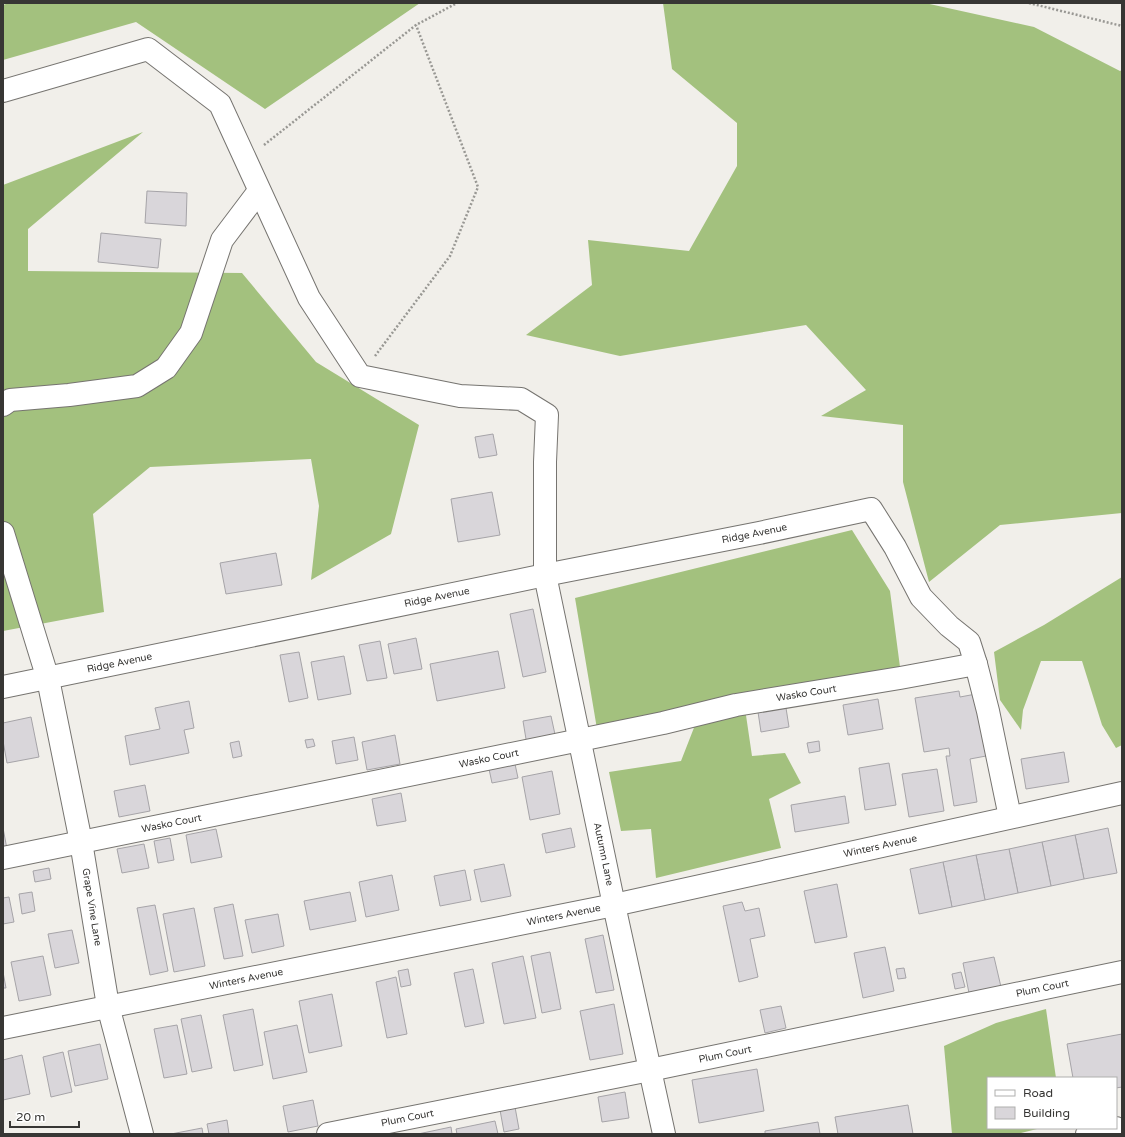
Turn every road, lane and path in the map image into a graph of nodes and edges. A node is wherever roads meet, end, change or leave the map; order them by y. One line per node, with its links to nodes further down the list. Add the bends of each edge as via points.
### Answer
1 (457, 3): 3 (path)
2 (1029, 3): 4 (path)
3 (416, 25): 6 (path); 8 (path, via 478,187 450,256)
4 (1122, 26)
5 (3, 91): 6 (street, via 148,49 220,104)
6 (245, 160): 7 (street)
7 (259, 191): 8 (street, via 309,298); 9 (street, via 222,240 191,333 166,368 137,386 10,400)
8 (360, 376): 11 (street, Autumn Lane, via 460,396 521,399 547,415 544,462)
9 (3, 405)
10 (3, 533): 13 (street, Grape Vine Lane)
11 (545, 575): 12 (street, Ridge Avenue, via 871,509 922,597 949,626 969,642); 13 (street, Ridge Avenue); 15 (street, Autumn Lane)
12 (976, 664): 15 (street, Wasko Court, via 736,705 663,723); 17 (street)
13 (48, 679): 14 (street, Ridge Avenue); 18 (street, Grape Vine Lane)
14 (3, 687)
15 (580, 739): 18 (street, Wasko Court); 20 (street, Autumn Lane)
16 (1122, 795): 17 (street, Winters Avenue)
17 (1010, 817): 20 (street, Winters Avenue)
18 (81, 842): 19 (street, Wasko Court); 22 (street, Grape Vine Lane)
19 (3, 858)
20 (614, 905): 22 (street, Winters Avenue); 24 (street, Autumn Lane)
21 (1122, 972): 24 (street, Plum Court)
22 (108, 1006): 23 (street, Winters Avenue); 26 (street, Grape Vine Lane)
23 (3, 1028)
24 (650, 1070): 27 (street, Plum Court); 28 (street, Autumn Lane)
25 (1111, 1129): 29 (street)
26 (142, 1134)
27 (328, 1134)
28 (664, 1134)
29 (1087, 1134)

